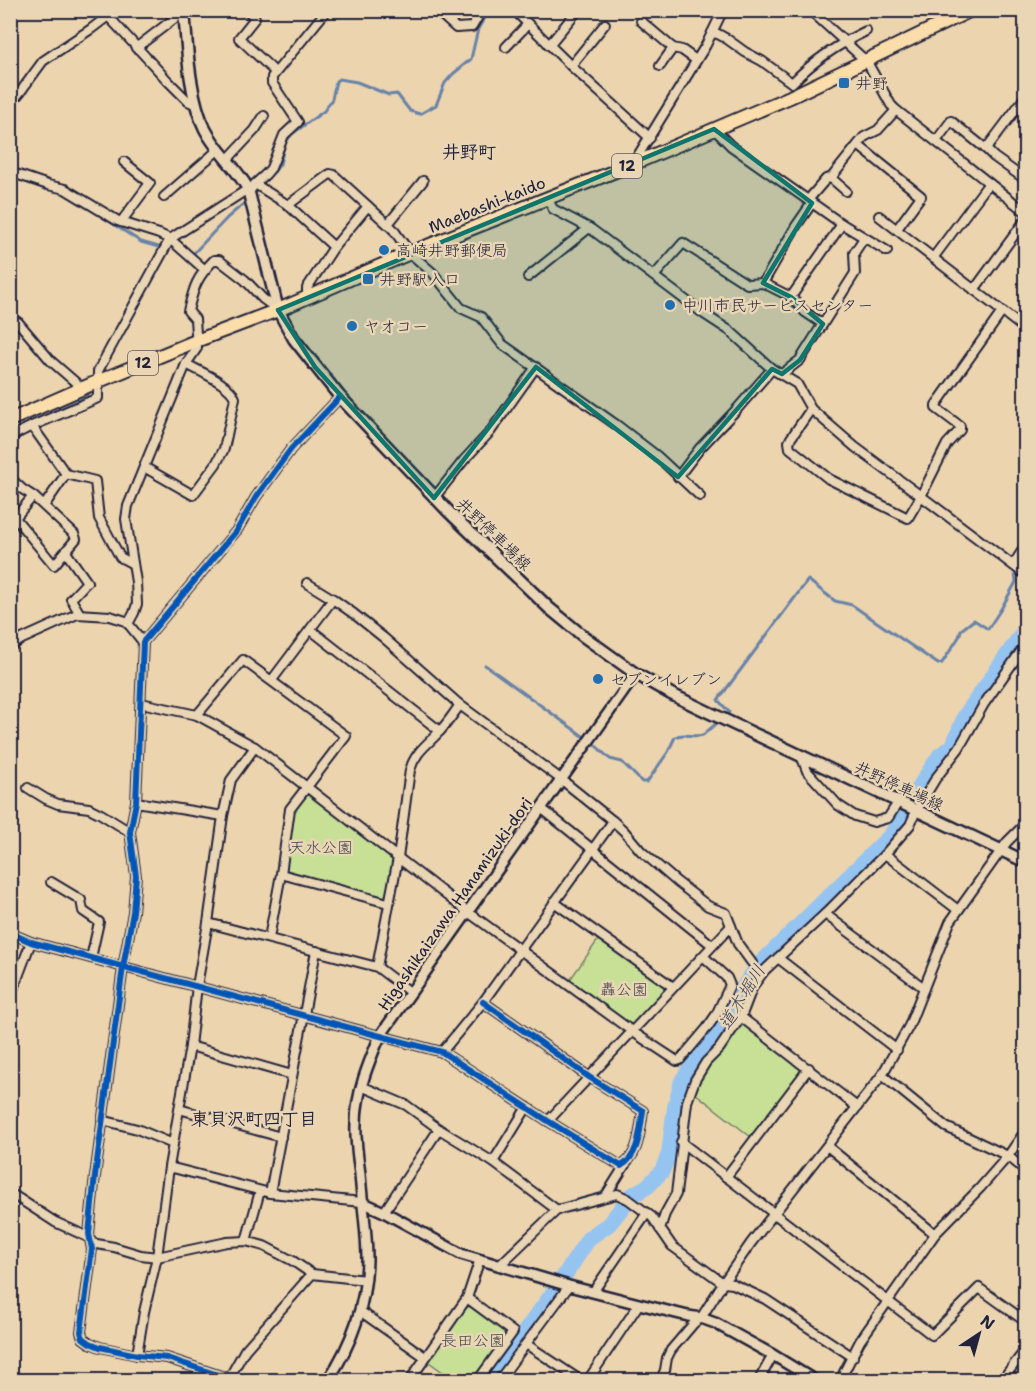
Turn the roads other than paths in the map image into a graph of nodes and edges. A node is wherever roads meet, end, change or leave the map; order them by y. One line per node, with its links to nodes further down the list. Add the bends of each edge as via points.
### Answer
1 (116, 10): 12 (street)
2 (184, 10): 20 (street); 32 (main road, 井野停車場線)
3 (247, 10): 27 (street, via 255,18 239,38)
4 (327, 10): 27 (street)
5 (436, 10): 6 (street, via 456,28 472,27)
6 (482, 10)
7 (578, 10): 19 (street)
8 (810, 10): 18 (street)
9 (971, 10): 24 (main road, Maebashi-kaido / 12)
10 (520, 12): 14 (street)
11 (719, 13): 17 (street)
12 (108, 16): 20 (street); 31 (street, via 42,61)
13 (641, 21): 22 (street)
14 (528, 24): 19 (street); 21 (street)
15 (605, 24): 25 (street)
16 (866, 31): 18 (street)
17 (712, 33): 23 (street); 28 (street, via 792,83)
18 (845, 42): 24 (street); 28 (street)
19 (549, 45): 25 (street)
20 (136, 48): 32 (street)
21 (506, 48)
22 (673, 48): 23 (street); 26 (street)
23 (696, 60): 36 (street)
24 (867, 62): 29 (main road, Maebashi-kaido / 12); 33 (street)
25 (570, 66): 36 (street)
26 (660, 66)
27 (274, 72): 49 (street, via 272,83 298,122 284,135 271,168)
28 (801, 74): 29 (street)
29 (812, 87): 35 (main road, Maebashi-kaido / 12)
30 (1026, 96): 39 (street)
31 (10, 104)
32 (196, 105): 40 (main road, 井野停車場線)
33 (896, 110): 37 (street); 38 (street)
34 (264, 116): 41 (street)
35 (714, 129): 43 (main road, Maebashi-kaido / 12); 53 (street, via 731,146)
36 (650, 138): 43 (street)
37 (936, 141): 39 (street, via 951,121); 48 (street)
38 (858, 146): 45 (street); 63 (street, via 921,196)
39 (986, 149): 46 (street)
40 (218, 150): 41 (main road, 井野停車場線); 51 (street)
41 (227, 160): 49 (main road, 井野停車場線)
42 (123, 162): 59 (street, via 150,183)
43 (633, 164): 52 (main road, Maebashi-kaido / 12)
44 (10, 172): 59 (street, via 65,189)
45 (831, 178): 50 (street); 53 (street, via 826,179)
46 (1026, 180)
47 (423, 181): 60 (street)
48 (988, 183): 56 (street); 69 (street)
49 (250, 188): 54 (street); 65 (street); 77 (main road, 井野停車場線)
50 (846, 191)
51 (164, 197)
52 (547, 198): 62 (street, via 553,209); 68 (main road, Maebashi-kaido / 12)
53 (810, 202): 61 (street); 73 (street)
54 (288, 205): 55 (street, via 330,174); 66 (street)
55 (368, 206): 60 (street); 66 (street)
56 (1026, 212)
57 (879, 216): 63 (street)
58 (1026, 219): 74 (street)
59 (121, 222): 65 (street)
60 (388, 224): 68 (street)
61 (842, 224): 64 (street); 75 (street)
62 (589, 228): 71 (street); 72 (street)
63 (897, 229): 69 (street)
64 (864, 238): 67 (street); 81 (street, via 854,253 855,273)
65 (170, 239): 70 (street); 87 (street, via 98,371)
66 (334, 247): 76 (street, via 307,288)
67 (887, 250)
68 (410, 253): 76 (main road, Maebashi-kaido / 12); 84 (street, via 434,273 461,308 481,318 502,344)
69 (933, 258): 74 (street)
70 (205, 270): 77 (street, via 219,260); 82 (street, via 193,289 188,310 195,319)
71 (654, 276): 73 (street, via 683,243 747,284); 85 (street, via 730,331)
72 (528, 277)
73 (762, 283): 75 (street)
74 (974, 290): 78 (street)
75 (791, 297): 81 (street)
76 (307, 298): 77 (main road, Maebashi-kaido / 12)
77 (278, 310): 82 (main road, Maebashi-kaido / 12); 89 (main road, 井野停車場線, via 294,339)
78 (1002, 312): 80 (street, via 1021,326); 100 (street, via 936,405 960,430 947,444)
79 (10, 318): 88 (street)
80 (1026, 321)
81 (823, 324): 86 (street, via 800,360)
82 (196, 341): 83 (street, via 197,348); 87 (main road, Maebashi-kaido / 12)
83 (186, 364): 94 (street); 94 (street, via 233,392 224,449 193,495)
84 (536, 367): 96 (street, via 657,456); 101 (street, via 490,432)
85 (771, 369): 86 (street); 96 (street)
86 (782, 374): 90 (street, via 797,384)
87 (99, 381): 88 (main road, Maebashi-kaido / 12); 92 (street, via 98,398)
88 (82, 388): 91 (main road, Maebashi-kaido / 12)
89 (340, 398): 101 (main road, 井野停車場線); 113 (street, via 291,449 237,530)
90 (811, 409): 100 (street); 100 (street, via 789,446 821,473 908,518)
91 (10, 420)
92 (32, 426): 93 (street); 95 (street)
93 (10, 438)
94 (144, 467): 105 (street, via 126,519)
95 (66, 474): 102 (street); 105 (street, via 95,481 99,518 120,557)
96 (678, 477): 99 (street)
97 (10, 478): 98 (street)
98 (33, 496): 102 (street); 104 (street, via 15,518 54,565)
99 (700, 496)
100 (921, 496): 106 (street)
101 (434, 498): 116 (main road, 井野停車場線, via 549,608)
102 (44, 506): 104 (street, via 74,534 76,539)
103 (1026, 545): 106 (street)
104 (66, 552): 110 (street, via 87,582 71,598)
105 (133, 564): 111 (street, via 137,604)
106 (1013, 565): 107 (street)
107 (1026, 575)
108 (307, 583): 109 (street)
109 (333, 599): 112 (street); 119 (street)
110 (80, 614): 111 (street, via 110,616); 115 (street)
111 (128, 624): 113 (street)
112 (311, 630): 117 (street); 121 (street)
113 (143, 642): 118 (street)
114 (1026, 644): 130 (street)
115 (10, 647)
116 (636, 674): 123 (main road, 井野停車場線); 124 (street, Higashikaizawa Hanamizuki-dori)
117 (272, 680): 120 (street, via 243,660); 125 (street, via 346,736)
118 (141, 703): 120 (street); 128 (street)
119 (460, 705): 121 (street); 124 (street)
120 (197, 716): 122 (street)
121 (440, 731): 138 (street, via 412,761)
122 (255, 747): 125 (street); 131 (street, via 231,780)
123 (802, 758): 127 (main road, 井野停車場線); 127 (street, via 807,771 838,805 855,816 874,822 888,818)
124 (562, 780): 129 (street, Higashikaizawa Hanamizuki-dori); 132 (street)
125 (306, 786): 138 (street); 140 (street, via 290,809)
126 (28, 788): 134 (street, via 58,804 89,808)
127 (899, 801): 130 (main road, 井野停車場線)
128 (136, 802): 131 (street); 134 (street)
129 (541, 808): 135 (street); 145 (street, Higashikaizawa Hanamizuki-dori)
130 (916, 811): 136 (main road, 井野停車場線); 137 (street, via 910,825)
131 (223, 816): 147 (street)
132 (613, 821): 135 (street); 148 (street, via 677,882 708,906 726,913)
133 (1026, 823): 136 (street)
134 (130, 832): 159 (street, via 136,876)
135 (592, 849): 142 (street); 152 (street)
136 (1001, 851): 139 (main road, 井野停車場線); 144 (street)
137 (885, 854): 144 (street); 146 (street)
138 (398, 858): 143 (street); 145 (street)
139 (1026, 862)
140 (281, 874): 143 (street); 150 (street)
141 (51, 882): 156 (street, via 81,900 83,911 99,922)
142 (554, 902): 153 (street); 162 (street)
143 (388, 903): 160 (street)
144 (958, 910): 163 (street)
145 (468, 912): 153 (street); 164 (street, Higashikaizawa Hanamizuki-dori)
146 (825, 914): 157 (street); 163 (street)
147 (208, 922): 150 (street); 161 (street)
148 (731, 926): 152 (street); 158 (street)
149 (10, 933): 151 (street)
150 (269, 938): 154 (street)
151 (31, 942): 156 (street); 165 (street)
152 (712, 945): 155 (street)
153 (520, 950): 166 (street); 169 (street)
154 (316, 951): 160 (street); 167 (street)
155 (703, 956): 162 (street); 169 (street, via 730,985 716,1015 680,1060)
156 (91, 958): 159 (street)
157 (778, 958): 168 (street, via 753,986); 172 (street)
158 (752, 963)
159 (123, 967): 161 (street); 182 (street)
160 (377, 967): 164 (street)
161 (197, 986): 167 (street); 171 (street)
162 (673, 987): 169 (street)
163 (924, 988): 172 (street)
164 (410, 992): 170 (street, Higashikaizawa Hanamizuki-dori)
165 (10, 998)
166 (483, 1002): 173 (street); 177 (street)
167 (303, 1016): 170 (street); 175 (street)
168 (741, 1017): 174 (street); 187 (street, via 695,1080)
169 (633, 1032): 177 (street)
170 (380, 1036): 173 (street); 178 (street, Higashikaizawa Hanamizuki-dori)
171 (190, 1046): 175 (street); 181 (street)
172 (897, 1050): 176 (street)
173 (442, 1052): 179 (street)
174 (809, 1068): 180 (street); 195 (street)
175 (292, 1075): 186 (street)
176 (882, 1075): 180 (street); 190 (street, via 946,1127)
177 (589, 1077): 183 (street); 192 (street, via 643,1112 638,1146)
178 (361, 1086): 184 (street, via 406,1105); 200 (street, Higashikaizawa Hanamizuki-dori, via 356,1124)
179 (527, 1107): 183 (street); 191 (street)
180 (857, 1107): 189 (street)
181 (179, 1109): 186 (street); 188 (street)
182 (102, 1120): 188 (street); 207 (street)
183 (548, 1121): 192 (street)
184 (439, 1129): 191 (street); 202 (street)
185 (1026, 1130): 190 (street)
186 (281, 1137): 197 (street)
187 (681, 1142): 195 (street); 205 (street, via 676,1194)
188 (173, 1144): 193 (street)
189 (827, 1146): 204 (street); 206 (street)
190 (1008, 1156): 194 (street); 206 (street)
191 (493, 1162): 201 (street)
192 (625, 1165): 199 (street)
193 (169, 1167): 196 (street); 209 (street)
194 (1026, 1170)
195 (726, 1177): 204 (street)
196 (260, 1191): 197 (street); 208 (street)
197 (270, 1193): 200 (street)
198 (15, 1196): 207 (street)
199 (605, 1197): 201 (street); 203 (street, via 616,1194 627,1198)
200 (362, 1202): 202 (street); 213 (street, Higashikaizawa Hanamizuki-dori)
201 (557, 1210): 211 (street)
202 (384, 1212): 210 (street, via 461,1254)
203 (647, 1213): 205 (street); 216 (street)
204 (774, 1214): 214 (street); 218 (street)
205 (660, 1229): 214 (street, via 672,1246)
206 (935, 1234): 218 (street)
207 (91, 1240): 209 (street); 225 (street, via 83,1338 90,1344)
208 (246, 1241): 209 (street); 212 (street, via 264,1245)
209 (157, 1257): 225 (street)
210 (480, 1259): 211 (street); 217 (street)
211 (499, 1266): 215 (street)
212 (312, 1274): 213 (street); 229 (street, via 245,1350)
213 (366, 1280): 220 (street, Higashikaizawa Hanamizuki-dori)
214 (723, 1283): 221 (street); 227 (street, via 765,1299)
215 (568, 1285): 216 (street); 223 (street)
216 (594, 1292): 219 (street)
217 (467, 1298): 228 (street); 232 (street, via 513,1332)
218 (888, 1300): 222 (street, via 932,1335 980,1288); 227 (street)
219 (639, 1304): 221 (street); 235 (street)
220 (360, 1311): 228 (street); 230 (street, Higashikaizawa Hanamizuki-dori, via 345,1351)
221 (702, 1318): 226 (street); 236 (street, via 671,1350)
222 (1026, 1322)
223 (526, 1344): 233 (street); 234 (street)
224 (1026, 1349): 240 (street)
225 (137, 1355): 229 (street, via 167,1358)
226 (773, 1355): 237 (street); 238 (street)
227 (853, 1357): 239 (street)
228 (425, 1358): 231 (street)
229 (230, 1380)
230 (328, 1380)
231 (410, 1380)
232 (478, 1380)
233 (499, 1380)
234 (580, 1380)
235 (588, 1380)
236 (661, 1380)
237 (759, 1380)
238 (814, 1380)
239 (840, 1380)
240 (1002, 1380)

